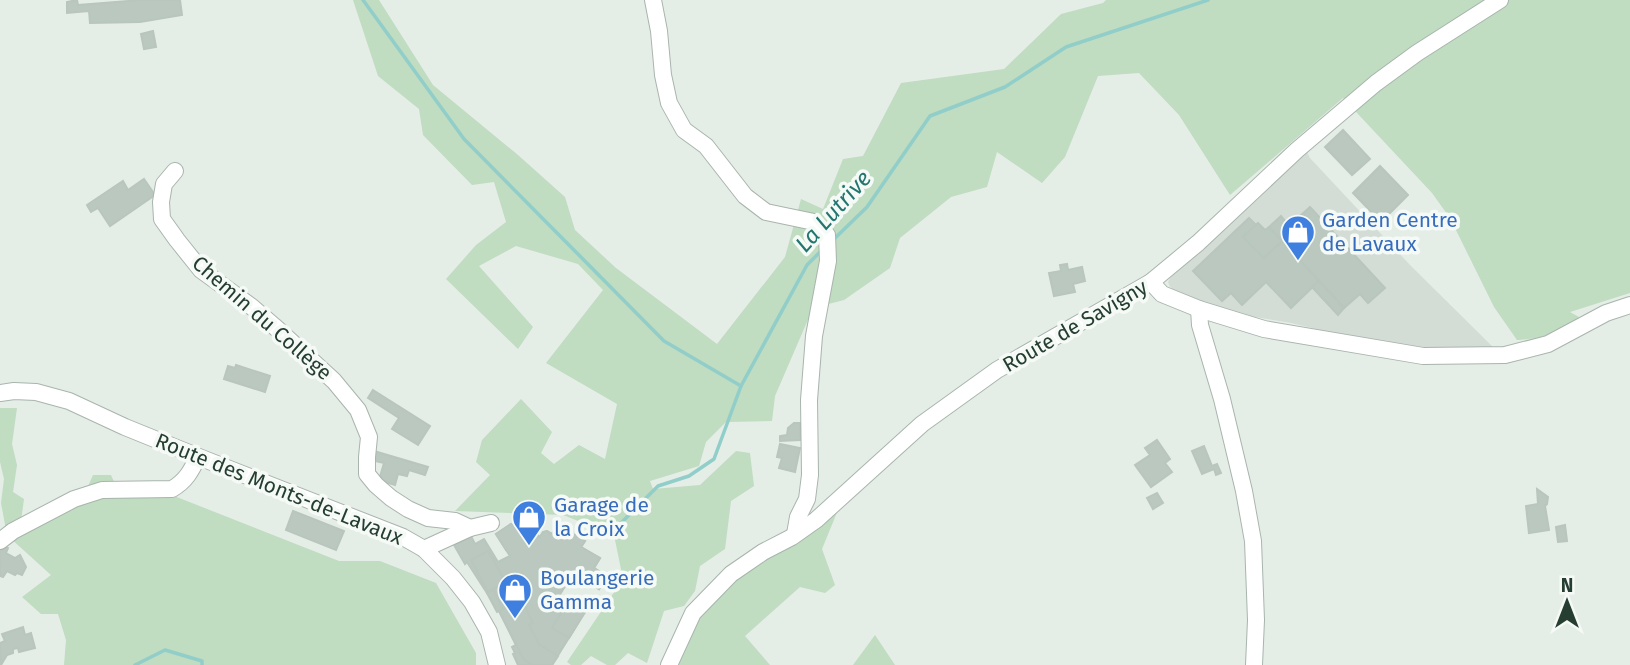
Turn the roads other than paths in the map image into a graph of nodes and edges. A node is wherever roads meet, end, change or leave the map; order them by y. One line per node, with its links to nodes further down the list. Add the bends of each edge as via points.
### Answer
1 (653, 0): 11 (street, via 669,103 684,130 706,146 745,196 766,212 814,222 827,235 828,261 814,336 809,400 810,475)
2 (1500, 0): 4 (street, Route de Savigny, via 1376,83)
3 (175, 171): 10 (street, Chemin du Collège, via 164,184 162,219 201,270 274,326 334,381 358,410 369,437 367,474 376,485 408,509)
4 (1151, 282): 6 (street, via 1163,294); 11 (street, Route de Savigny, via 998,370 943,408)
5 (1630, 305): 6 (street, via 1548,344 1484,356 1423,356 1346,344 1264,329)
6 (1199, 309): 16 (street, via 1253,541)
7 (0, 393): 8 (street, Route des Monts-de-Lavaux, via 36,393 61,399)
8 (198, 457): 12 (street, via 189,475 172,489 102,490 74,499); 13 (street, Route des Monts-de-Lavaux, via 382,528)
9 (491, 523): 10 (street)
10 (470, 528): 13 (street)
11 (796, 534): 15 (street, Route de Savigny, via 731,574 702,603)
12 (0, 541)
13 (424, 549): 14 (street, Route des Monts-de-Lavaux, via 472,602 489,632)
14 (497, 665)
15 (669, 665)
16 (1254, 665)

